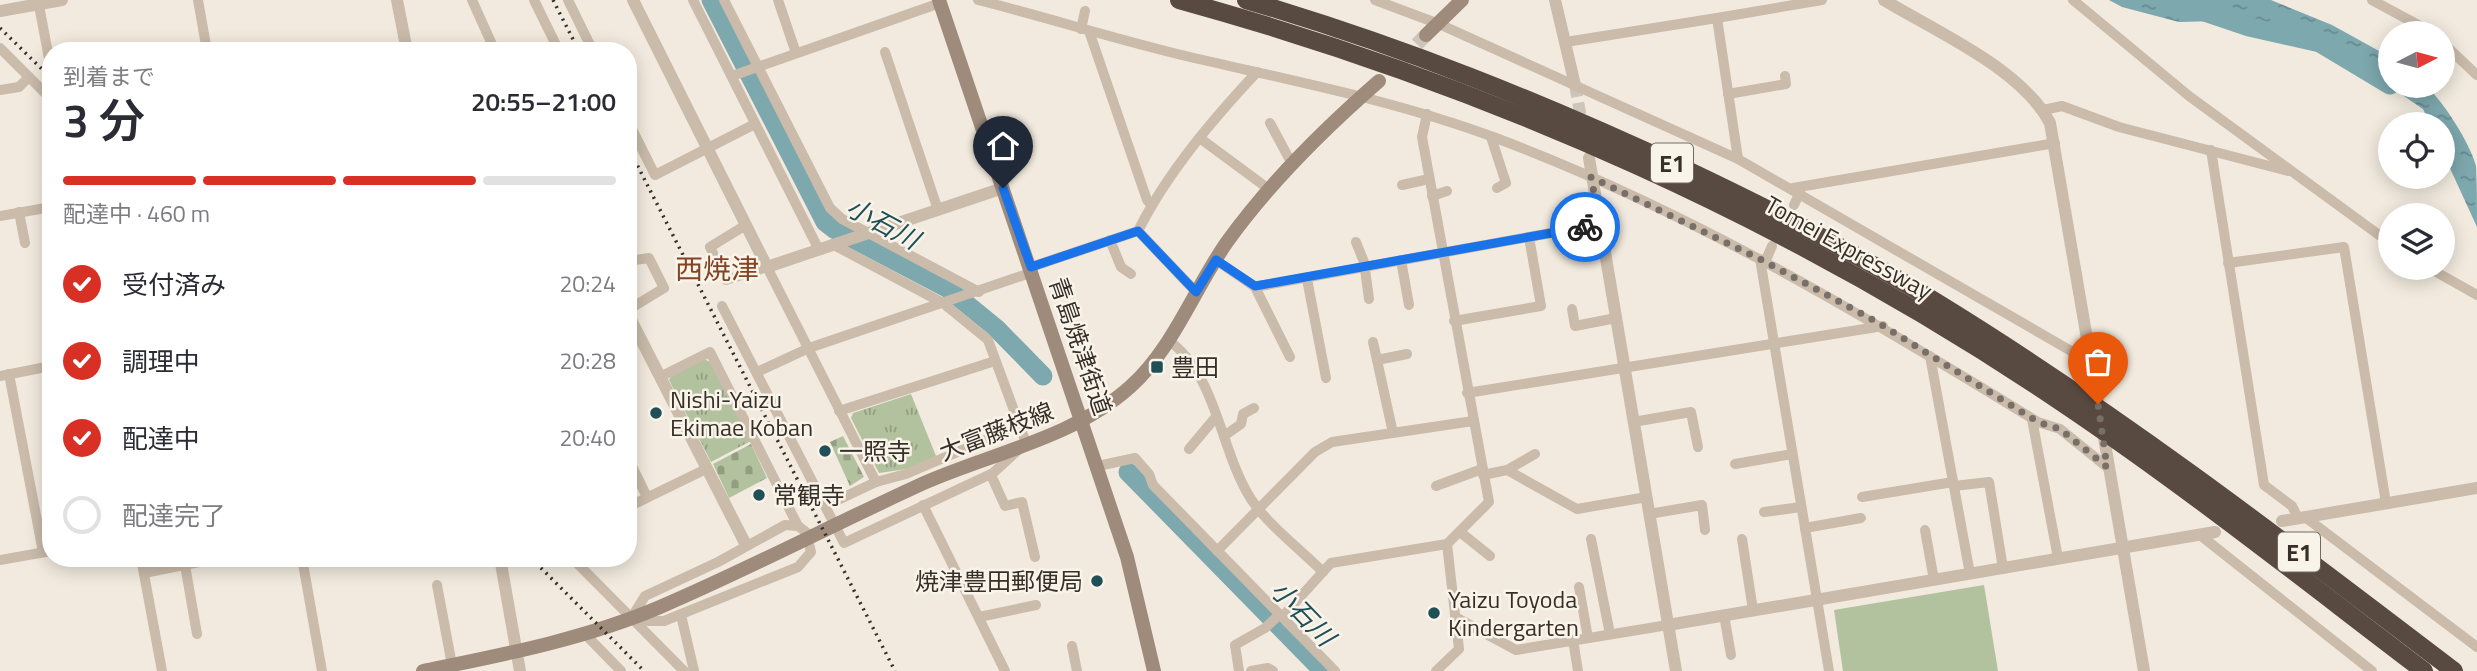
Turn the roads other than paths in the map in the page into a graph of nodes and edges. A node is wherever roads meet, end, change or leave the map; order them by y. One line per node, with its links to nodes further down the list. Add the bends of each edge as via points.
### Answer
1 (62, 0): 22 (street)
2 (198, 0): 32 (street)
3 (397, 0): 33 (street)
4 (472, 0): 34 (street)
5 (534, 0): 35 (street)
6 (568, 0): 36 (street)
7 (633, 0): 62 (street)
8 (693, 0): 45 (street)
9 (723, 0): 42 (street)
10 (778, 0): 40 (street)
11 (978, 0): 29 (street)
12 (1179, 0): 253 (highway, Tomei Expressway / E1, via 1358,55 1586,143 1891,295 2061,402)
13 (1246, 0): 254 (highway, Tomei Expressway / E1, via 1459,70 1590,125 1804,227 1934,300 2141,435)
14 (1376, 0): 28 (street)
15 (1462, 0): 28 (main road)
16 (1555, 0): 37 (street)
17 (1822, 0): 26 (street)
18 (1884, 0): 54 (street, via 2005,73 2026,88)
19 (2073, 0): 67 (street, via 2189,96)
20 (2373, 0): 27 (street)
21 (939, 1): 40 (street); 71 (main road, 青島焼津街道)
22 (38, 2): 23 (street); 31 (street)
23 (15, 4): 24 (street)
24 (0, 11)
25 (1085, 11): 29 (street)
26 (1717, 18): 37 (street); 52 (street)
27 (2411, 21)
28 (1439, 24): 30 (main road); 49 (street)
29 (1085, 30): 43 (street); 77 (street)
30 (1426, 35)
31 (46, 42)
32 (205, 42)
33 (405, 42)
34 (491, 42)
35 (555, 42)
36 (589, 42)
37 (1566, 42): 49 (street)
38 (0, 48): 47 (street)
39 (885, 52): 80 (street)
40 (796, 53): 42 (street)
41 (2455, 54): 44 (street)
42 (757, 67): 45 (street); 85 (street, via 830,208 842,219)
43 (1257, 72): 53 (street); 60 (street)
44 (2477, 75)
45 (732, 76): 57 (street)
46 (1785, 76): 52 (street, via 1786,84)
47 (29, 78): 50 (street, via 19,87); 51 (street)
48 (1380, 81): 53 (main road, 大富藤枝線)
49 (1575, 85): 65 (street)
50 (0, 90)
51 (42, 90)
52 (1728, 94): 65 (street)
53 (1363, 96): 55 (street); 66 (main road, 大富藤枝線)
54 (2043, 110): 61 (street); 63 (street, via 2062,106 2119,127)
55 (1427, 114): 58 (street); 69 (street, via 1422,137)
56 (1270, 122): 66 (street)
57 (755, 124): 62 (street); 94 (street)
58 (1491, 136): 68 (street); 72 (street, via 1506,183)
59 (637, 139): 62 (street, via 655,175)
60 (1201, 139): 73 (street); 77 (street)
61 (2055, 143): 74 (street); 130 (street)
62 (707, 149): 84 (street)
63 (2211, 150): 67 (street); 100 (street)
64 (1589, 158): 68 (street)
65 (1738, 159): 74 (street)
66 (1292, 164): 73 (main road, 大富藤枝線)
67 (2297, 174): 87 (street)
68 (1591, 177): 83 (street); 99 (street)
69 (1429, 179): 70 (street); 76 (street)
70 (1402, 186)
71 (1003, 188): 80 (street); 103 (main road, 青島焼津街道)
72 (1497, 188)
73 (1270, 190): 97 (main road, 大富藤枝線)
74 (1796, 190): 78 (street); 130 (street)
75 (1447, 191): 76 (street)
76 (1432, 196): 95 (street)
77 (1151, 204): 86 (street)
78 (1794, 205)
79 (42, 208): 81 (street)
80 (938, 210): 85 (street)
81 (19, 212): 82 (street); 91 (street)
82 (0, 216)
83 (1600, 224): 88 (street); 117 (street)
84 (746, 225): 101 (street); 101 (street, via 710,247 726,280)
85 (871, 231): 92 (street); 109 (street)
86 (1138, 231): 89 (street); 108 (street)
87 (2378, 234)
88 (1529, 237): 95 (street); 118 (street, via 1541,306)
89 (1111, 240): 103 (street); 104 (street, via 1121,267)
90 (1356, 242): 102 (street)
91 (25, 243)
92 (832, 244): 94 (street); 112 (street)
93 (1772, 246): 99 (street)
94 (818, 248): 101 (street)
95 (1441, 252): 98 (street); 118 (street)
96 (637, 260): 114 (street, via 649,258 664,288)
97 (1216, 260): 107 (street); 108 (main road, 大富藤枝線)
98 (1401, 260): 102 (street); 113 (street)
99 (1763, 260): 119 (street); 123 (street)
100 (2228, 262): 169 (street, via 2344,247); 177 (street, via 2264,485)
101 (767, 267): 124 (street)
102 (1364, 267): 105 (street); 111 (street)
103 (1032, 269): 109 (street); 142 (main road, 青島焼津街道)
104 (1131, 274)
105 (1307, 279): 107 (street); 136 (street)
106 (2450, 280): 110 (street)
107 (1255, 286): 127 (street)
108 (1196, 292): 121 (main road, 大富藤枝線)
109 (976, 293): 112 (street)
110 (2477, 295)
111 (1369, 299)
112 (945, 303): 124 (street); 129 (street, via 988,340)
113 (1409, 305)
114 (637, 306)
115 (722, 306): 133 (street)
116 (1572, 309): 117 (street, via 1575,326)
117 (1616, 318): 132 (street)
118 (1454, 321): 137 (street)
119 (1883, 326): 123 (street); 126 (street)
120 (637, 330): 135 (street)
121 (1168, 340): 140 (street, via 1182,350 1207,389); 142 (main road, 大富藤枝線, via 1131,386)
122 (1373, 342): 128 (street)
123 (1774, 344): 132 (street); 152 (street)
124 (809, 348): 133 (street); 139 (street)
125 (1407, 354): 128 (street)
126 (1930, 356): 141 (street); 162 (street)
127 (1290, 357)
128 (1377, 360): 146 (street)
129 (995, 361): 139 (street); 145 (street)
130 (2092, 363): 155 (street)
131 (42, 368): 134 (street)
132 (1625, 369): 137 (street); 144 (street)
133 (757, 372): 171 (street)
134 (5, 375): 183 (street)
135 (660, 377): 156 (street); 179 (street, via 710,352)
136 (1326, 378)
137 (1467, 393): 143 (street)
138 (1254, 408): 147 (street)
139 (839, 411): 161 (street)
140 (1215, 418): 147 (street); 150 (street)
141 (2032, 419): 155 (street, via 2060,429); 196 (street)
142 (1082, 421): 148 (main road, 大富藤枝線); 154 (main road, 青島焼津街道)
143 (1473, 421): 146 (street); 158 (street)
144 (1633, 422): 149 (street, via 1691,412); 166 (street)
145 (1018, 426): 148 (street); 161 (street, via 906,474)
146 (1392, 433): 173 (street, via 1332,442 1315,452)
147 (1224, 436): 173 (street)
148 (1026, 443): 159 (street); 219 (main road, 大富藤枝線, via 927,482)
149 (1698, 447)
150 (1189, 449)
151 (1535, 454): 157 (street)
152 (1792, 454): 153 (street); 172 (street)
153 (1735, 464)
154 (1098, 466): 192 (street, via 1135,458 1153,485); 242 (main road, 青島焼津街道, via 1128,556)
155 (2107, 467): 191 (street)
156 (706, 469): 165 (street); 190 (street)
157 (1507, 470): 158 (street); 166 (street, via 1577,509)
158 (1483, 472): 163 (street); 184 (street, via 1489,502)
159 (991, 475): 170 (street); 195 (street, via 1005,506 1022,502)
160 (637, 476): 165 (street)
161 (876, 482): 171 (street)
162 (1954, 484): 167 (street); 204 (street, via 1989,482); 207 (street)
163 (1436, 486)
164 (2477, 488): 169 (street)
165 (647, 496): 168 (street)
166 (1647, 497): 175 (street)
167 (1863, 497)
168 (637, 502)
169 (2386, 503): 177 (street)
170 (923, 505): 171 (street, via 844,543); 208 (street)
171 (825, 506)
172 (1801, 507): 174 (street); 180 (street)
173 (1259, 509): 192 (street); 205 (street)
174 (1764, 512)
175 (1649, 514): 181 (street, via 1702,505); 222 (street)
176 (1861, 518): 180 (street)
177 (2302, 518): 178 (street); 229 (street)
178 (2282, 521)
179 (799, 526): 190 (street, via 785,525); 216 (street, via 812,545 804,562)
180 (1805, 528): 213 (street)
181 (1705, 530)
182 (1925, 530): 209 (street)
183 (42, 531)
184 (1460, 532): 189 (street); 194 (street)
185 (2215, 533): 186 (street)
186 (2200, 535): 191 (street); 252 (street)
187 (1591, 539): 225 (street)
188 (1741, 539): 215 (street)
189 (1447, 544): 205 (street, via 1331,563); 221 (street)
190 (746, 545): 219 (street, via 645,596)
191 (2123, 547): 196 (street); 251 (street)
192 (1217, 551): 218 (street)
193 (42, 553): 197 (street)
194 (1490, 556)
195 (1035, 557)
196 (2058, 558): 204 (street)
197 (0, 560)
198 (143, 567): 206 (street)
199 (175, 567): 206 (street)
200 (185, 567): 224 (street)
201 (304, 567): 234 (street)
202 (502, 567): 230 (street)
203 (581, 567): 219 (street)
204 (2003, 568): 207 (street)
205 (1323, 572): 218 (street)
206 (144, 573): 233 (street)
207 (1970, 574): 209 (street)
208 (960, 580): 212 (street); 220 (street)
209 (1934, 580): 213 (street)
210 (437, 585): 232 (street)
211 (1579, 587): 226 (street)
212 (933, 588)
213 (1817, 599): 215 (street); 250 (street)
214 (1037, 605): 220 (street)
215 (1753, 610): 217 (street)
216 (681, 615): 219 (street, via 656,622); 239 (street)
217 (1724, 615): 222 (street); 231 (street)
218 (1280, 616): 243 (street, via 1235,645); 246 (street)
219 (632, 617): 223 (main road, 大富藤枝線); 238 (street)
220 (979, 617): 240 (street)
221 (1455, 617): 227 (street, via 1516,650); 247 (street, via 1459,649)
222 (1668, 625): 225 (street); 249 (street)
223 (583, 632): 230 (main road, 大富藤枝線); 237 (street)
224 (197, 634)
225 (1610, 634): 226 (street)
226 (1588, 638): 227 (street)
227 (1573, 640): 248 (street)
228 (1072, 646): 241 (street)
229 (2477, 647)
230 (516, 653): 232 (main road, 大富藤枝線); 236 (street)
231 (1731, 655)
232 (452, 665): 235 (main road, 大富藤枝線)
233 (162, 671)
234 (322, 671)
235 (423, 671)
236 (520, 671)
237 (621, 671)
238 (684, 671)
239 (694, 671)
240 (1005, 671)
241 (1077, 671)
242 (1154, 671)
243 (1240, 671)
244 (1251, 671): 245 (street)
245 (1273, 671)
246 (1335, 671)
247 (1436, 671)
248 (1578, 671)
249 (1676, 671)
250 (1829, 671)
251 (2144, 671)
252 (2372, 671)
253 (2424, 671)
254 (2454, 671)

